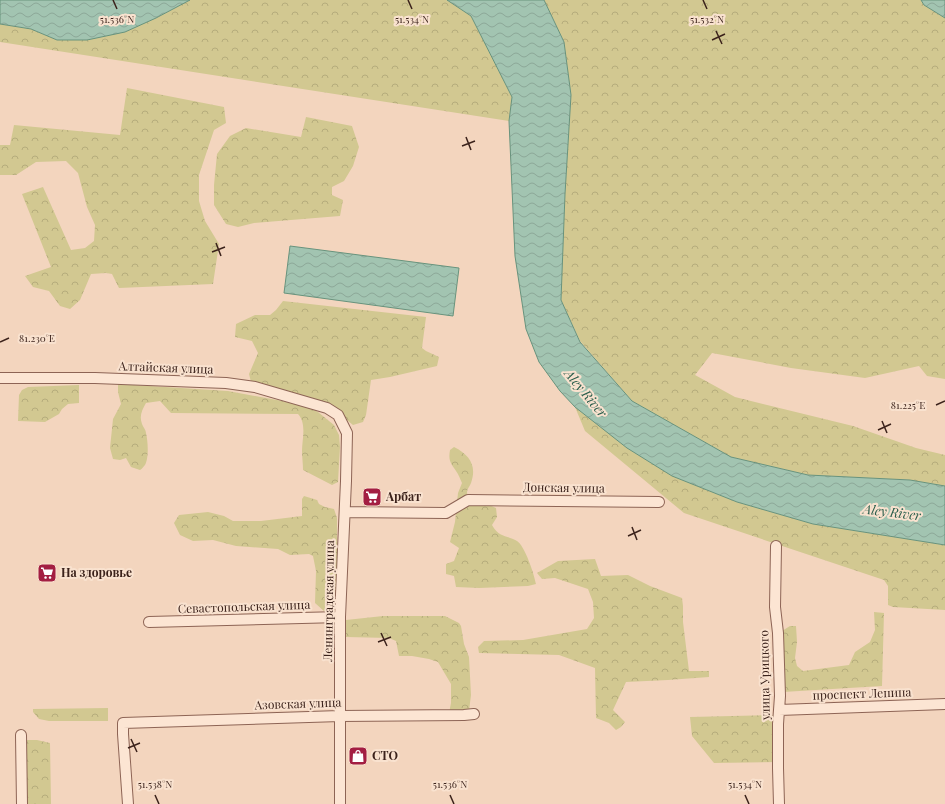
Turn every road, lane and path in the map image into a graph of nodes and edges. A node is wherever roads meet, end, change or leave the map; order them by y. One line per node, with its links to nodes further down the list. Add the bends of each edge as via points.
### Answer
1 (0, 378): 2 (street, Алтайская улица, via 95,378 226,384 255,387)
2 (327, 408): 4 (street, Ленинградская улица, via 338,414 347,433)
3 (659, 502): 4 (street, Донская улица, via 468,500 446,513)
4 (345, 512): 6 (street, Ленинградская улица)
5 (776, 546): 9 (street, улица Урицкого, via 775,606)
6 (340, 617): 7 (street, Севастопольская улица); 11 (street, Ленинградская улица)
7 (149, 622)
8 (945, 704): 9 (street, проспект Ленина)
9 (779, 710): 16 (street, улица Урицкого)
10 (474, 714): 11 (street, Азовская улица)
11 (340, 716): 14 (street, Азовская улица, via 123,723); 15 (street, Ленинградская улица)
12 (21, 735): 13 (street)
13 (22, 804)
14 (128, 804)
15 (340, 804)
16 (779, 804)

